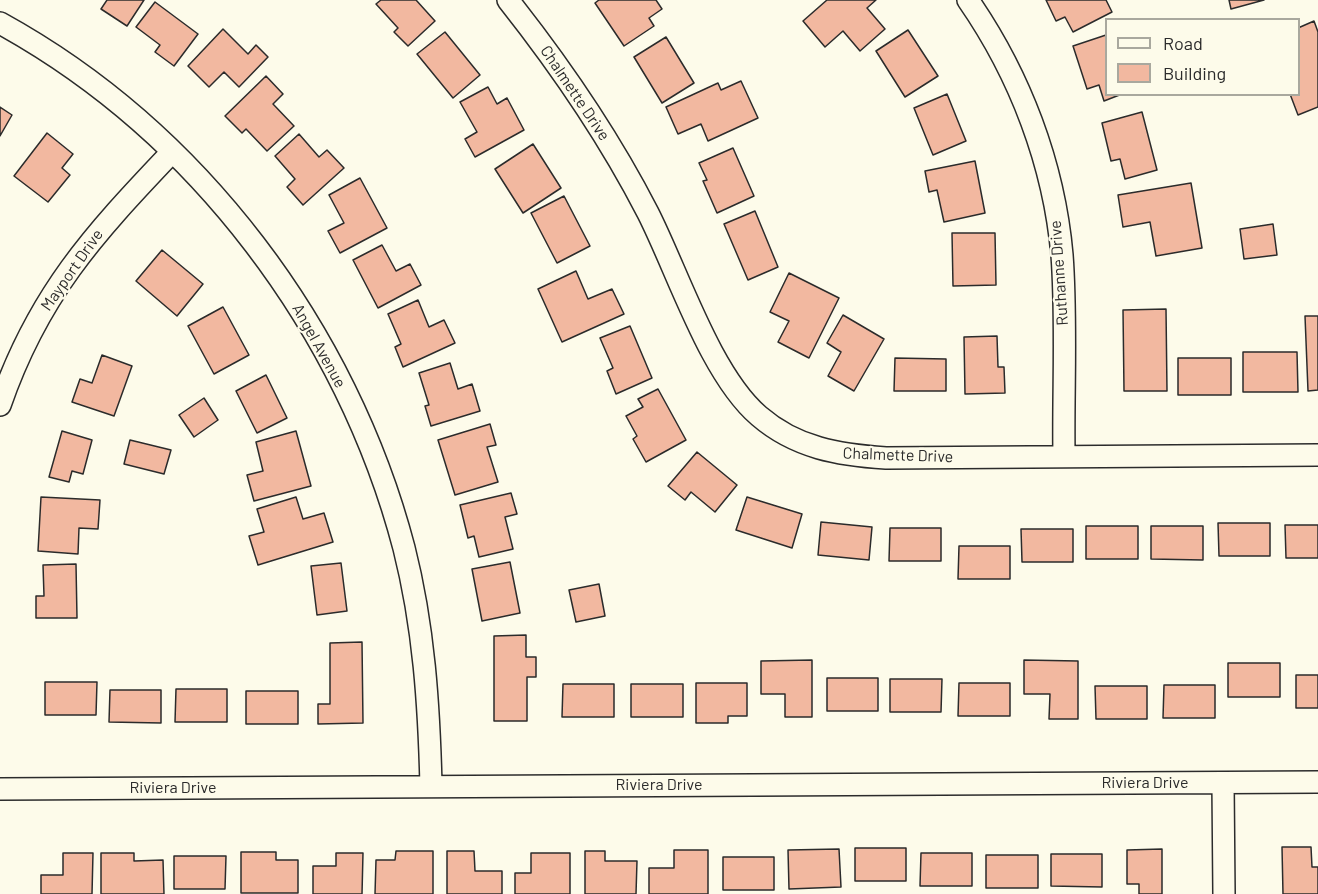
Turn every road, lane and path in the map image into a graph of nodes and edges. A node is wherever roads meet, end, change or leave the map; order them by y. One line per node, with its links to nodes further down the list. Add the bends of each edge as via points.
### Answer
1 (508, 0): 7 (street, Chalmette Drive, via 614,150 726,377 759,416 799,442 841,454 886,458)
2 (968, 0): 7 (street, Ruthanne Drive, via 1019,89 1051,189 1062,272)
3 (0, 23): 4 (street, Angel Avenue, via 130,112)
4 (171, 153): 5 (street, Mayport Drive, via 109,217 66,272 20,355); 10 (street, Angel Avenue, via 243,229 278,277 328,358 368,440 397,524 417,610 428,698)
5 (0, 405)
6 (1318, 455): 7 (street, Chalmette Drive)
7 (1064, 456)
8 (1318, 782): 9 (street, Riviera Drive)
9 (1223, 783): 10 (street, Riviera Drive); 12 (street)
10 (431, 786): 11 (street, Riviera Drive)
11 (0, 789)
12 (1224, 894)

